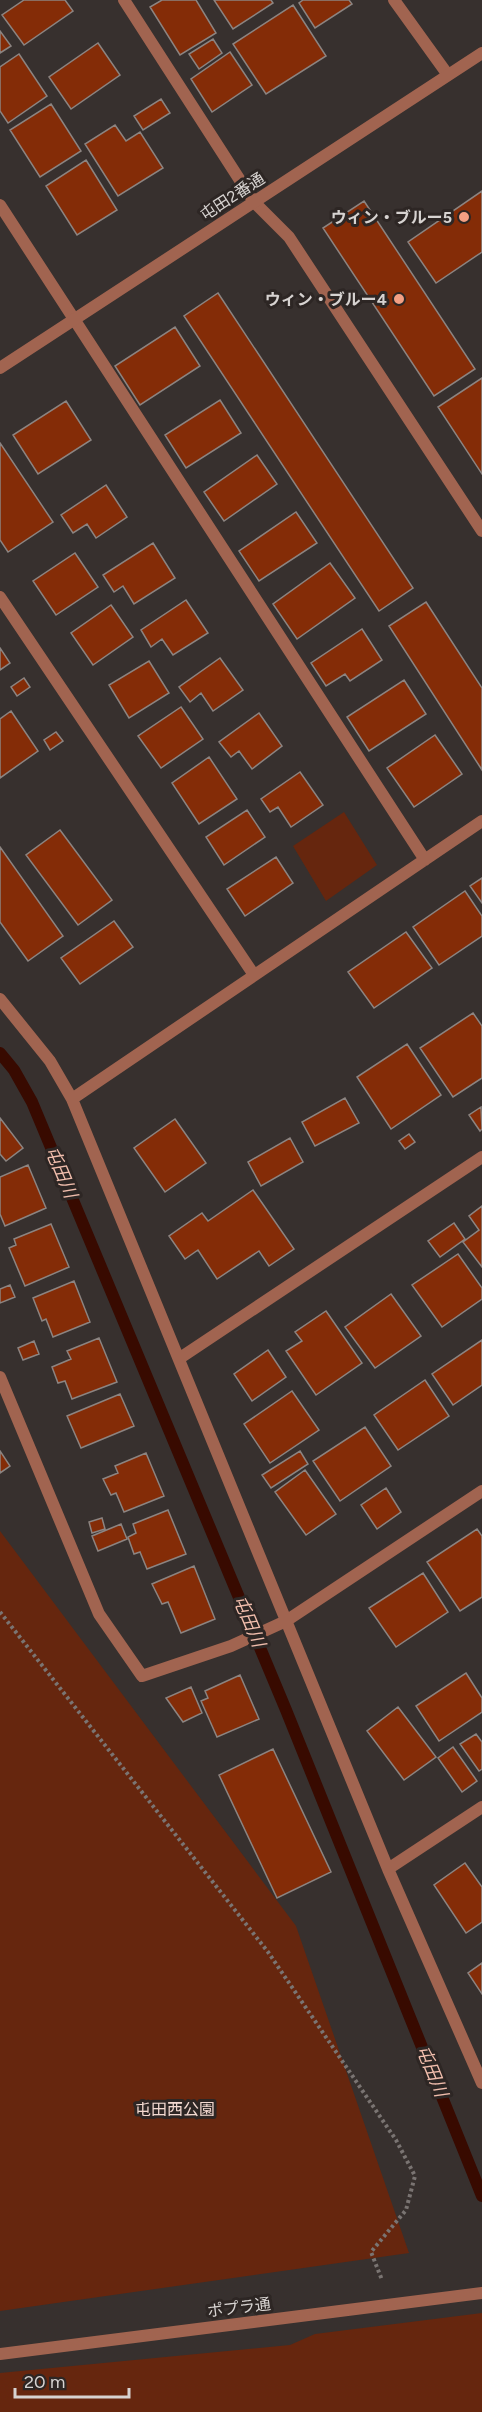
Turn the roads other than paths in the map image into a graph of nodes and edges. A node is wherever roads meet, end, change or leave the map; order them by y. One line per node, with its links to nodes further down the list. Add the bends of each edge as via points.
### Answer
1 (124, 0): 5 (street)
2 (394, 0): 4 (street)
3 (482, 53): 4 (street, 屯田2番通)
4 (448, 75): 5 (street, 屯田2番通)
5 (254, 202): 7 (street, 屯田2番通); 9 (street, via 289,237)
6 (0, 205): 7 (street)
7 (75, 319): 8 (street, 屯田2番通); 12 (street)
8 (0, 368)
9 (482, 531)
10 (0, 597): 13 (street)
11 (482, 821): 12 (street)
12 (425, 860): 13 (street)
13 (254, 975): 15 (street)
14 (0, 999): 15 (street, via 50,1061)
15 (72, 1099): 17 (street)
16 (482, 1157): 17 (street)
17 (180, 1358): 20 (street)
18 (0, 1377): 20 (street, via 99,1614 142,1676 231,1646)
19 (482, 1491): 20 (street)
20 (286, 1621): 22 (street)
21 (482, 1807): 22 (street)
22 (388, 1869): 23 (street)
23 (482, 2083)
24 (482, 2293): 25 (street, ポプラ通)
25 (0, 2354)

